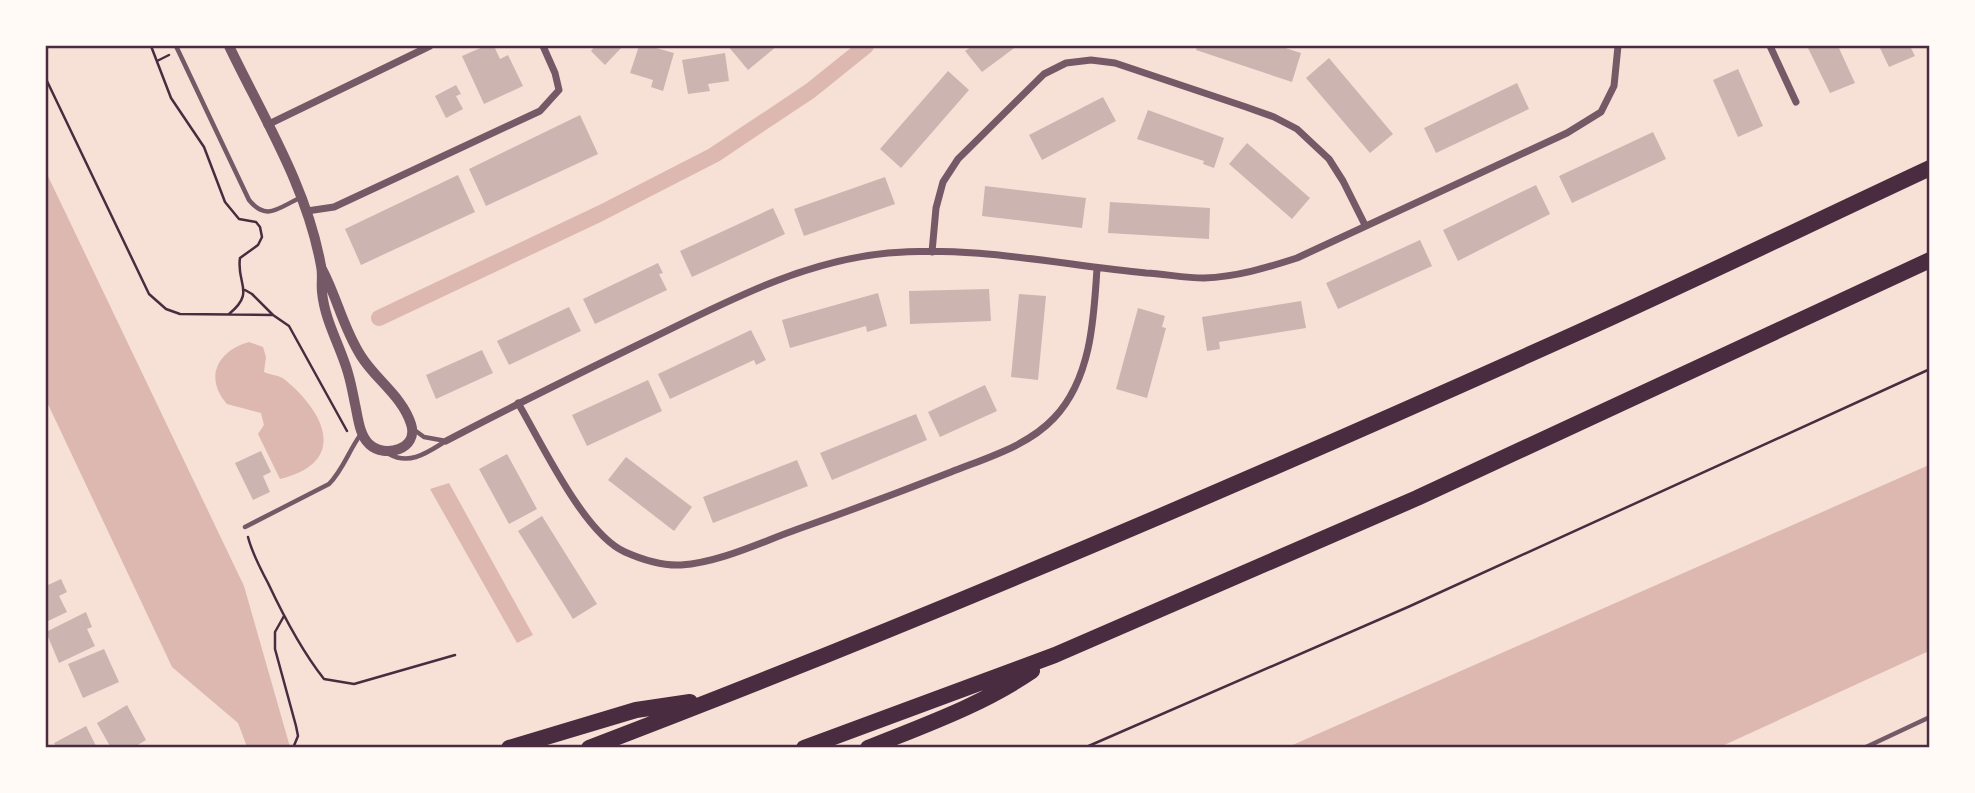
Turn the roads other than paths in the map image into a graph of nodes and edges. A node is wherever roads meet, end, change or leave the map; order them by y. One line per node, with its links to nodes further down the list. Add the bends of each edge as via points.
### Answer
1 (229, 46): 8 (street)
2 (430, 46): 8 (street)
3 (543, 46): 11 (street, via 559,90 540,111 334,207)
4 (1618, 46): 12 (street, via 1614,86 1601,112 1567,133)
5 (1770, 46): 7 (street)
6 (177, 48): 10 (lane, via 256,209 274,211)
7 (1796, 102)
8 (267, 125): 10 (street)
9 (1930, 168): 24 (highway, via 1580,332 1108,540)
10 (302, 197): 11 (street)
11 (307, 211): 16 (street)
12 (1365, 225): 13 (street, via 1329,159 1297,129 1115,63 1091,60 1066,63 1044,74 958,159 943,183 936,208); 15 (street, via 1297,258 1251,272 1203,278)
13 (932, 252): 15 (street); 17 (street, via 842,260 790,275)
14 (1930, 260): 23 (highway, via 1417,498)
15 (1097, 268): 17 (street, via 1094,324 1074,390 1054,418 1030,437 883,499 711,560 680,565 650,562 621,551 595,527 562,480)
16 (322, 269): 18 (street, via 350,337 362,358 391,389); 19 (street, via 329,326 348,372)
17 (519, 403): 20 (street)
18 (412, 429): 20 (lane, via 424,437); 21 (street, via 405,445)
19 (361, 433): 21 (street); 22 (lane, via 329,484)
20 (446, 440): 21 (lane, via 410,459)
21 (385, 452)
22 (245, 527)
23 (1055, 656): 28 (highway); 29 (highway, via 1003,690)
24 (717, 699): 26 (highway, via 636,710); 27 (highway)
25 (1930, 717): 30 (lane)
26 (509, 747)
27 (589, 747)
28 (804, 747)
29 (868, 747)
30 (1864, 747)

